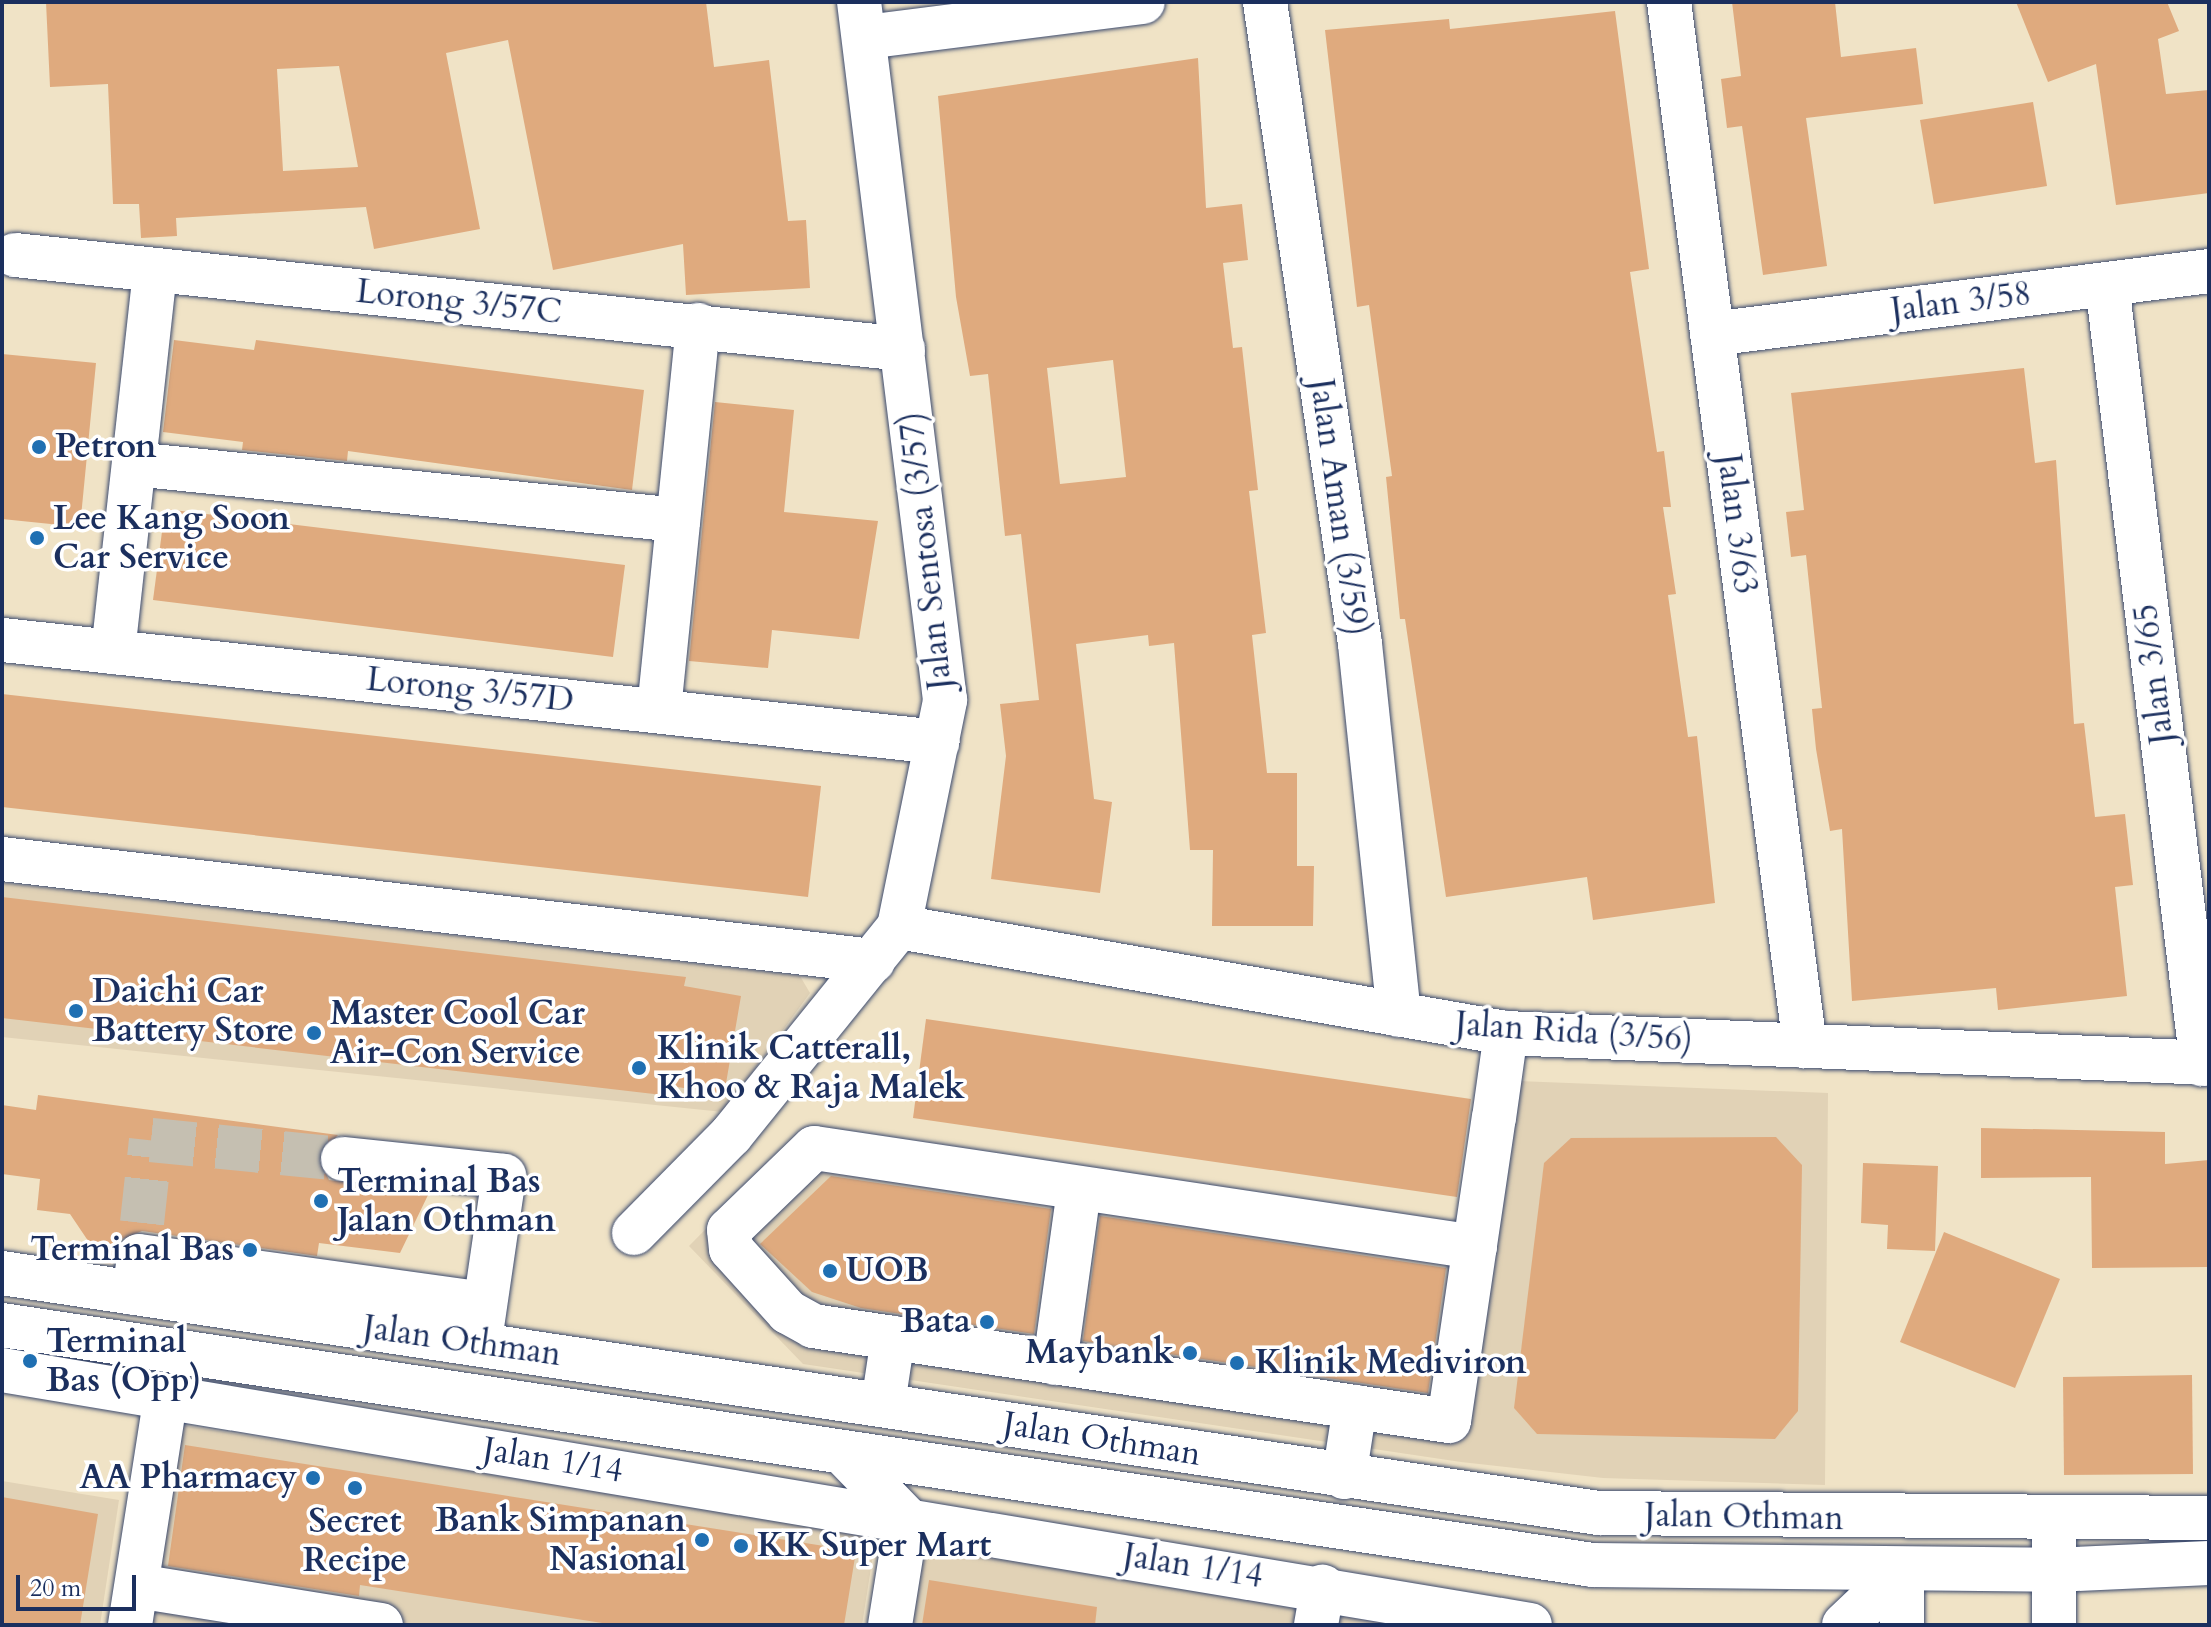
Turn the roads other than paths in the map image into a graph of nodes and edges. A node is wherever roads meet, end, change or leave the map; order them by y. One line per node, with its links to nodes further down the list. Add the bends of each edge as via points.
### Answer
1 (1143, 2): 4 (street)
2 (1265, 2): 20 (street, Jalan Aman (3/59), via 1360,644)
3 (1669, 2): 10 (street, Jalan 3/63)
4 (862, 19): 11 (street, Jalan Sentosa (3/57))
5 (15, 255): 6 (street, Lorong 3/57C)
6 (155, 270): 9 (street, Lorong 3/57C); 12 (street)
7 (2209, 271): 8 (street, Jalan 3/58)
8 (2107, 284): 10 (street, Jalan 3/58); 23 (street, Jalan 3/65)
9 (698, 325): 11 (street, Lorong 3/57C); 13 (street)
10 (1712, 334): 22 (street, Jalan 3/63)
11 (903, 349): 17 (street, Jalan Sentosa (3/57), via 945,700)
12 (134, 464): 13 (street); 15 (street)
13 (678, 520): 16 (street)
14 (3, 640): 15 (street, Lorong 3/57D)
15 (113, 652): 16 (street, Lorong 3/57D)
16 (659, 710): 17 (street, Lorong 3/57D)
17 (937, 742): 19 (street, Jalan Sentosa (3/57))
18 (2, 859): 19 (street, Jalan Rida (3/56))
19 (886, 944): 20 (street, Jalan Rida (3/56)); 26 (street, Jalan Sentosa (3/57), via 731,1135)
20 (1399, 1015): 21 (street, Jalan Rida (3/56))
21 (1506, 1033): 22 (street, Jalan Rida (3/56)); 27 (street)
22 (1805, 1046): 23 (street, Jalan Rida (3/56))
23 (2205, 1063)
24 (343, 1159): 30 (street, via 504,1176)
25 (1079, 1189): 27 (street); 32 (street, Jalan Othman, via 814,1148 729,1230 731,1249 788,1312 813,1326); 33 (street)
26 (634, 1233)
27 (1475, 1247): 37 (street, Jalan Othman, via 1449,1421)
28 (2, 1250): 29 (street)
29 (20, 1275): 30 (street, Jalan Othman, via 138,1257)
30 (482, 1324): 36 (street, Jalan Othman)
31 (12, 1331): 38 (street, Jalan Othman)
32 (893, 1338): 33 (street, Jalan Othman); 36 (street)
33 (1055, 1363): 37 (street, Jalan Othman)
34 (2, 1370): 35 (street, Jalan 1/14)
35 (166, 1396): 41 (street, Jalan 1/14); 46 (street)
36 (883, 1404): 39 (street, Jalan Othman)
37 (1355, 1407): 39 (street)
38 (846, 1456): 41 (street); 44 (street, Jalan Othman, via 1592,1565)
39 (1344, 1477): 42 (street, Jalan Othman, via 1599,1513)
40 (2209, 1518): 42 (street, Jalan Othman)
41 (907, 1519): 47 (street, Jalan 1/14); 49 (street)
42 (2054, 1520): 45 (street)
43 (2209, 1563): 45 (street, Jalan Othman)
44 (1902, 1570): 45 (street, Jalan Othman); 51 (street); 52 (street)
45 (2054, 1570): 53 (street)
46 (134, 1605): 48 (street)
47 (1320, 1606): 50 (street, Jalan 1/14)
48 (381, 1625)
49 (890, 1625)
50 (1530, 1625)
51 (1844, 1625)
52 (1902, 1625)
53 (2054, 1625)

